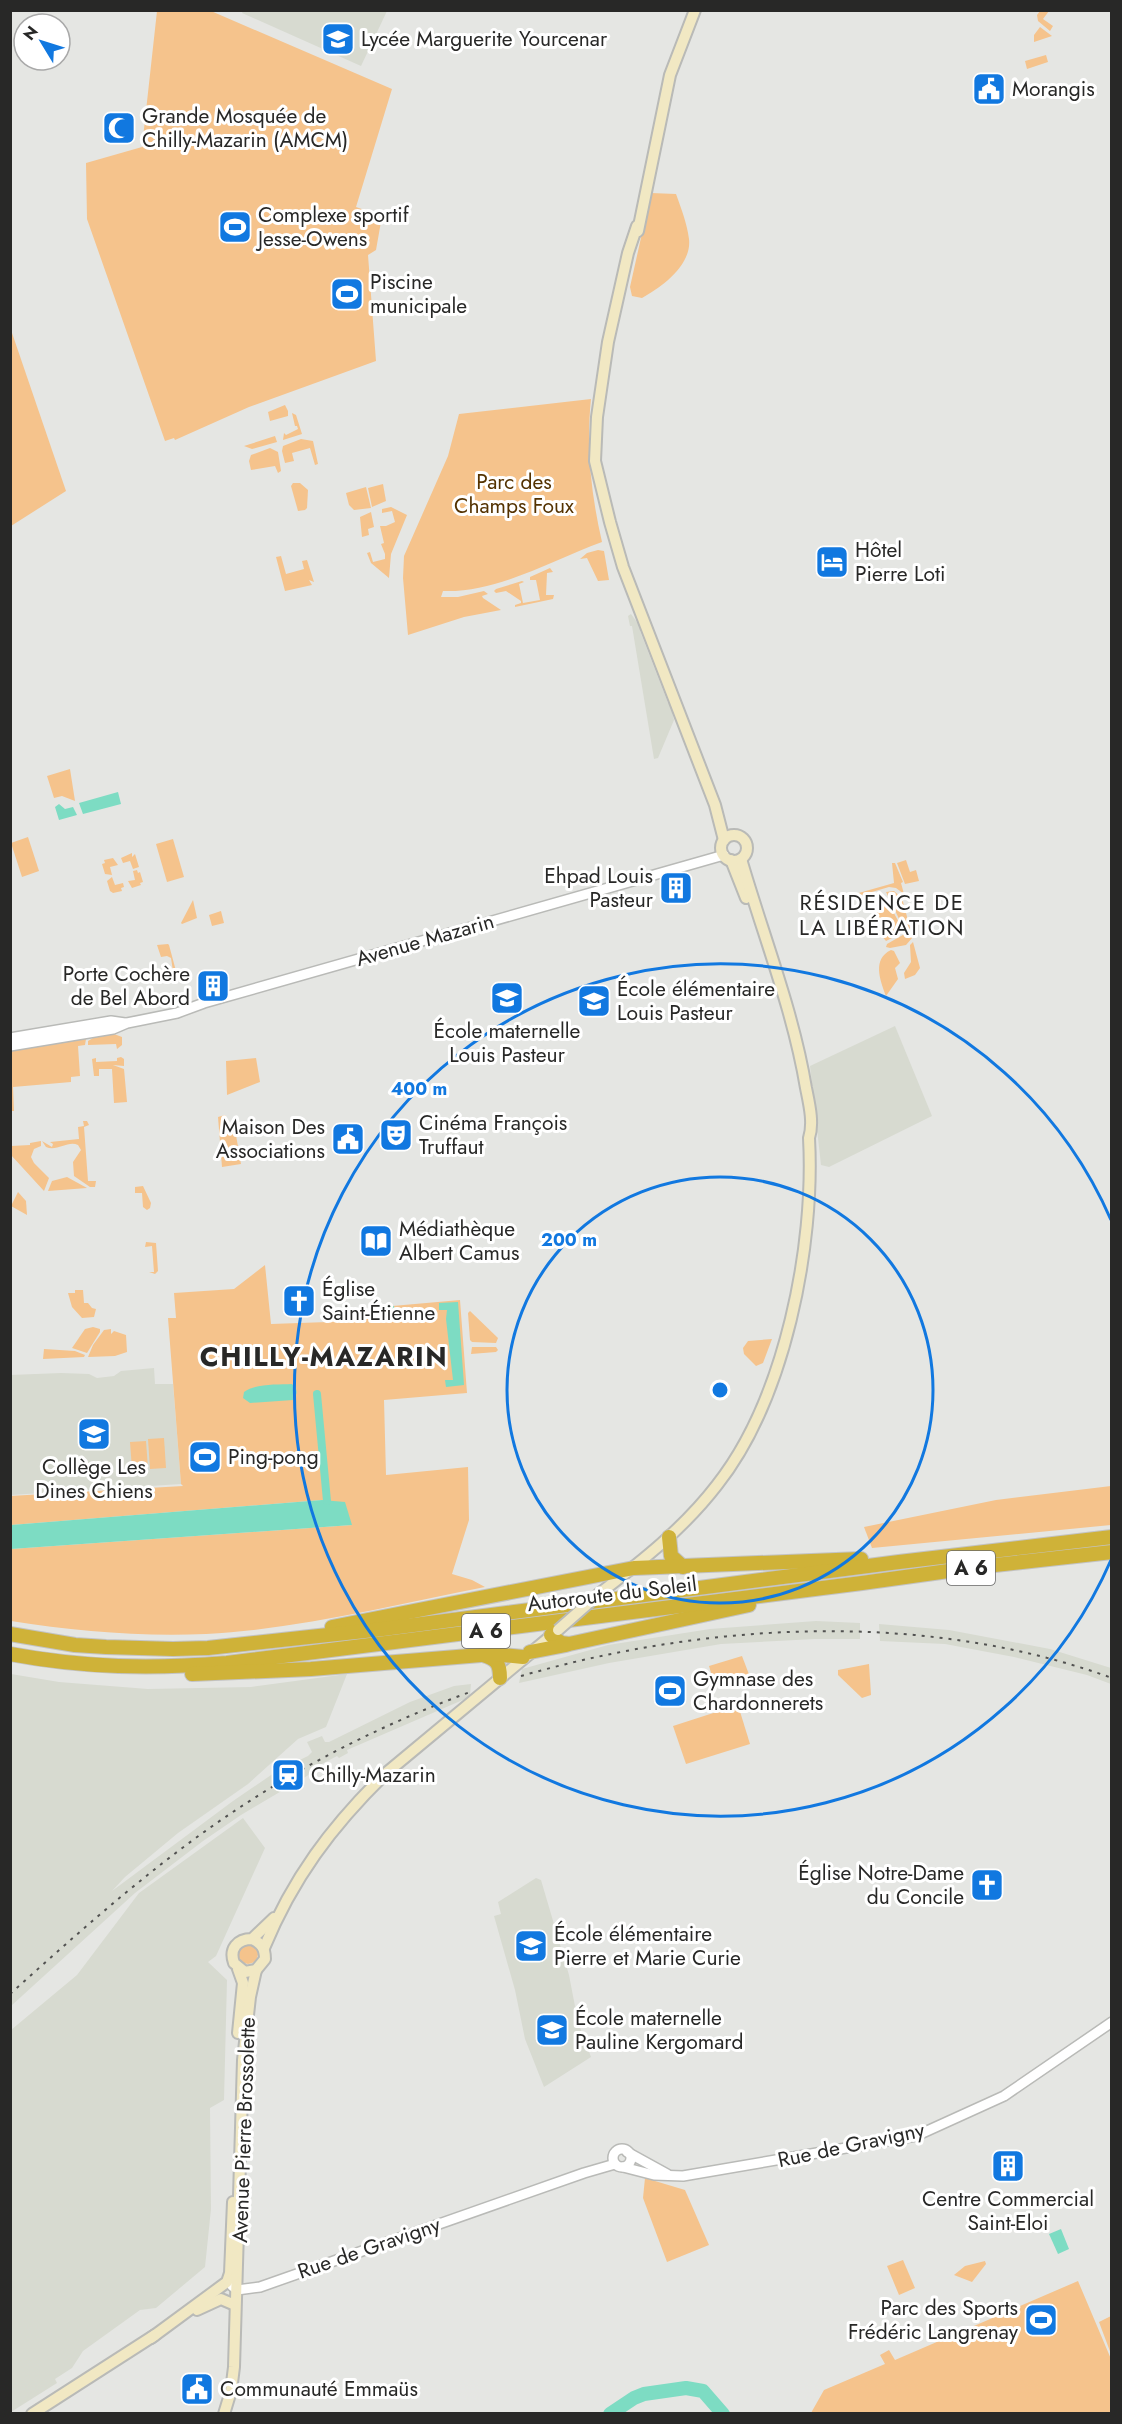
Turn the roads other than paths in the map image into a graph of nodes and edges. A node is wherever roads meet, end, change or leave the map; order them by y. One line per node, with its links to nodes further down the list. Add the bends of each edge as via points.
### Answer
1 (695, 10): 2 (main road, via 670,75)
2 (637, 226): 3 (main road); 4 (main road)
3 (624, 268): 4 (main road); 5 (main road)
4 (622, 303): 5 (main road)
5 (608, 350): 6 (main road, via 599,396)
6 (595, 461): 7 (main road); 8 (main road)
7 (598, 500): 8 (main road); 9 (main road)
8 (610, 522): 10 (main road)
9 (609, 544): 10 (main road); 11 (main road)
10 (620, 558): 11 (main road)
11 (635, 607): 12 (main road)
12 (715, 805): 13 (main road); 14 (main road)
13 (737, 835): 14 (main road); 15 (main road, via 745,840 747,852)
14 (724, 840): 15 (main road, via 722,845)
15 (732, 858): 16 (street, Avenue Mazarin, via 177,1013); 19 (main road, Avenue Pierre Brossolette, via 749,897 789,1039 809,1138 811,1190 790,1322 774,1377 735,1461 705,1501)
16 (127, 1023): 17 (street, Avenue Mazarin, via 111,1021); 18 (street, Avenue Mazarin, via 113,1029)
17 (10, 1038)
18 (10, 1046)
19 (669, 1537): 23 (highway, via 671,1556); 24 (main road, Avenue Pierre Brossolette)
20 (1112, 1537): 22 (highway, Autoroute du Soleil / A 6)
21 (1112, 1552): 25 (highway, Autoroute du Soleil / A 6)
22 (899, 1562): 23 (highway, via 884,1557); 28 (highway, Autoroute du Soleil / A 6)
23 (683, 1567): 24 (highway)
24 (633, 1568): 26 (main road, Avenue Pierre Brossolette, bridge); 28 (highway, via 291,1633)
25 (803, 1590): 29 (highway, via 704,1616); 33 (highway, Autoroute du Soleil / A 6)
26 (555, 1632): 29 (highway, via 561,1642); 32 (main road, Avenue Pierre Brossolette)
27 (10, 1634): 28 (highway, Autoroute du Soleil / A 6, via 75,1645 143,1649)
28 (282, 1641)
29 (568, 1644): 32 (highway)
30 (10, 1654): 33 (highway, Autoroute du Soleil / A 6, via 86,1665)
31 (481, 1655): 32 (highway); 33 (highway, via 229,1674 177,1674); 34 (highway, via 497,1661)
32 (527, 1655): 34 (main road, Avenue Pierre Brossolette)
33 (168, 1668)
34 (500, 1678): 35 (main road, Avenue Pierre Brossolette, via 359,1799 314,1853)
35 (279, 1912): 36 (main road, Avenue Pierre Brossolette); 37 (main road, Avenue Pierre Brossolette)
36 (252, 1939): 37 (main road); 38 (main road, Avenue Pierre Brossolette, via 237,1943 233,1950 232,1958)
37 (264, 1948): 39 (main road, Avenue Pierre Brossolette, via 265,1959)
38 (238, 1969): 39 (main road); 44 (main road, Avenue Pierre Brossolette, via 243,1983)
39 (256, 1970): 45 (main road, Avenue Pierre Brossolette, via 243,2060)
40 (1112, 2022): 43 (street, Rue de Gravigny, via 1004,2096 916,2136)
41 (627, 2152): 42 (street, via 630,2162); 42 (street, via 616,2151 613,2159); 43 (street)
42 (619, 2165): 43 (street, Rue de Gravigny); 45 (street, Rue de Gravigny, via 574,2176 260,2288)
43 (669, 2176)
44 (228, 2282): 45 (street); 47 (main road)
45 (237, 2290): 46 (main road, Avenue Pierre Brossolette)
46 (235, 2305): 47 (main road, via 224,2299 216,2300); 49 (main road, Avenue Pierre Brossolette, via 233,2379)
47 (151, 2338): 48 (main road)
48 (32, 2414)
49 (224, 2414)

